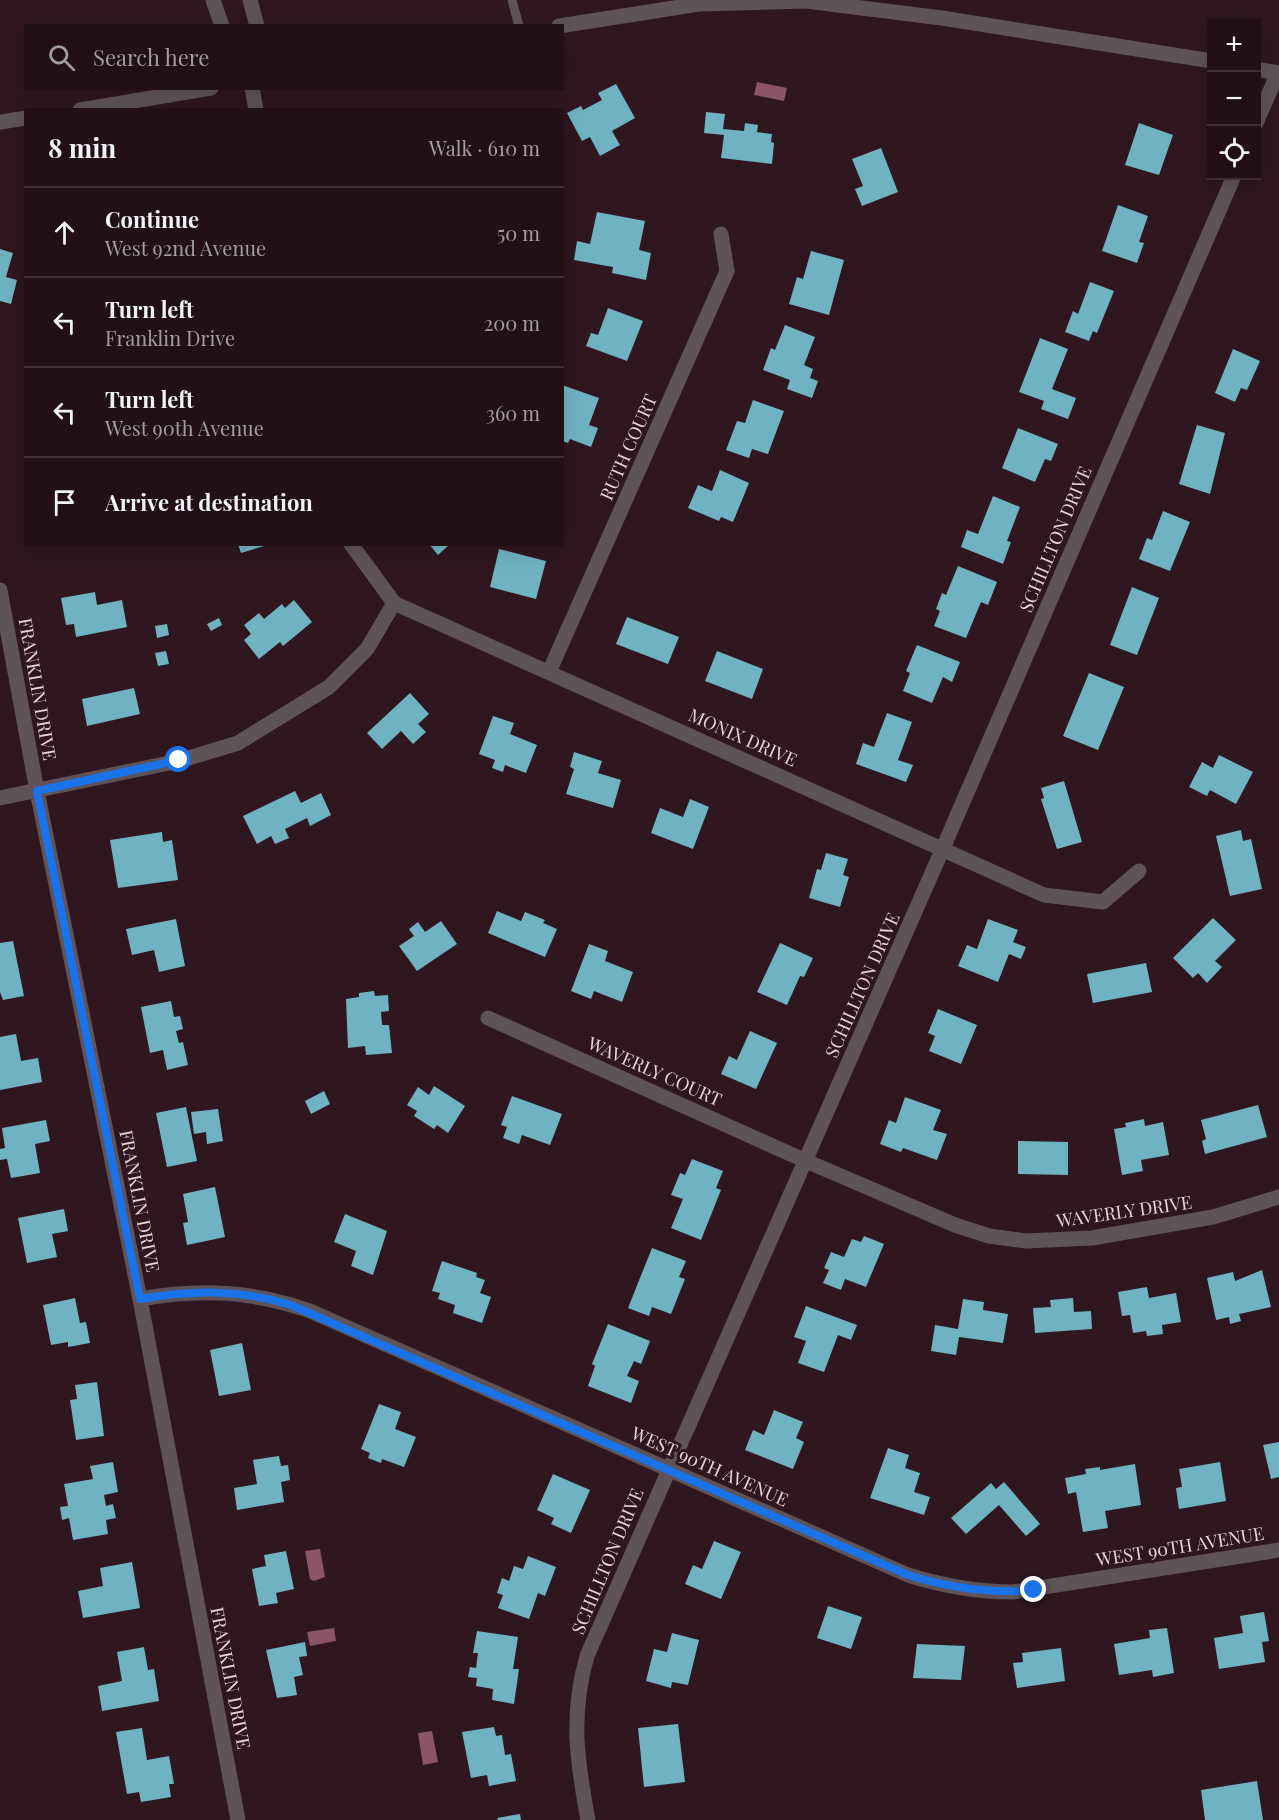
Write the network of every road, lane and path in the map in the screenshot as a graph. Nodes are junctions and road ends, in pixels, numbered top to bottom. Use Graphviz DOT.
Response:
graph roads {
  1 [pos="213,0"];
  2 [pos="250,0"];
  3 [pos="512,0"];
  4 [pos="806,0"];
  5 [pos="221,24"];
  6 [pos="256,24"];
  7 [pos="518,24"];
  8 [pos="564,25"];
  9 [pos="1207,60"];
  10 [pos="1261,70"];
  11 [pos="1279,73"];
  12 [pos="199,90"];
  13 [pos="252,90"];
  14 [pos="92,108"];
  15 [pos="256,108"];
  16 [pos="1261,114"];
  17 [pos="24,118"];
  18 [pos="0,122"];
  19 [pos="1232,180"];
  20 [pos="721,234"];
  21 [pos="352,546"];
  22 [pos="0,590"];
  23 [pos="394,603"];
  24 [pos="549,672"];
  25 [pos="37,791"];
  26 [pos="0,798"];
  27 [pos="943,848"];
  28 [pos="1139,871"];
  29 [pos="488,1018"];
  30 [pos="806,1161"];
  31 [pos="1279,1197"];
  32 [pos="140,1299"];
  33 [pos="668,1468"];
  34 [pos="1279,1550"];
  35 [pos="238,1820"];
  36 [pos="588,1820"];
  1 -- 5 [label="street"];
  2 -- 6 [label="street"];
  3 -- 7 [label="lane"];
  4 -- 8 [label="street"];
  4 -- 9 [label="street"];
  10 -- 11 [label="street"];
  11 -- 16 [label="street"];
  12 -- 14 [label="street"];
  13 -- 15 [label="street"];
  17 -- 18 [label="street"];
  19 -- 27 [label="street, SCHILLTON DRIVE"];
  20 -- 24 [label="street, RUTH COURT"];
  21 -- 23 [label="street, MONIX DRIVE"];
  22 -- 25 [label="street, FRANKLIN DRIVE"];
  23 -- 24 [label="street, MONIX DRIVE"];
  23 -- 25 [label="street"];
  24 -- 27 [label="street, MONIX DRIVE"];
  25 -- 26 [label="street"];
  25 -- 32 [label="street, FRANKLIN DRIVE"];
  27 -- 28 [label="street, MONIX DRIVE"];
  27 -- 30 [label="street, SCHILLTON DRIVE"];
  29 -- 30 [label="street, WAVERLY COURT"];
  30 -- 31 [label="street, WAVERLY DRIVE"];
  30 -- 33 [label="street, SCHILLTON DRIVE"];
  32 -- 33 [label="street, WEST 90TH AVENUE"];
  32 -- 35 [label="street, FRANKLIN DRIVE"];
  33 -- 34 [label="street, WEST 90TH AVENUE"];
  33 -- 36 [label="street, SCHILLTON DRIVE"];
}
